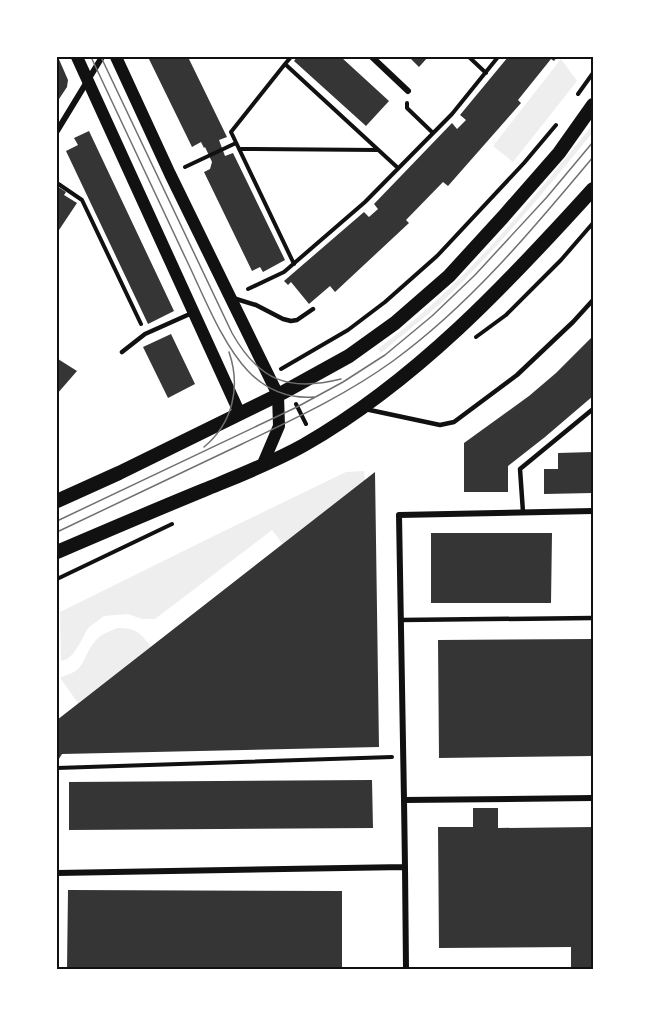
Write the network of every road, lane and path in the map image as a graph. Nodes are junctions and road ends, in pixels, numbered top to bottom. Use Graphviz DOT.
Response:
graph roads {
  1 [pos="77,57"];
  2 [pos="102,57"];
  3 [pos="116,57"];
  4 [pos="291,57"];
  5 [pos="372,57"];
  6 [pos="469,57"];
  7 [pos="498,57"];
  8 [pos="285,64"];
  9 [pos="486,73"];
  10 [pos="593,73"];
  11 [pos="88,81"];
  12 [pos="408,91"];
  13 [pos="574,100"];
  14 [pos="593,105"];
  15 [pos="562,118"];
  16 [pos="57,130"];
  17 [pos="433,133"];
  18 [pos="236,143"];
  19 [pos="238,149"];
  20 [pos="379,150"];
  21 [pos="398,168"];
  22 [pos="170,174"];
  23 [pos="57,183"];
  24 [pos="593,189"];
  25 [pos="294,264"];
  26 [pos="230,298"];
  27 [pos="593,300"];
  28 [pos="313,309"];
  29 [pos="194,312"];
  30 [pos="146,334"];
  31 [pos="122,352"];
  32 [pos="294,362"];
  33 [pos="269,377"];
  34 [pos="293,387"];
  35 [pos="278,395"];
  36 [pos="362,409"];
  37 [pos="593,409"];
  38 [pos="240,414"];
  39 [pos="334,428"];
  40 [pos="262,466"];
  41 [pos="57,501"];
  42 [pos="593,511"];
  43 [pos="523,512"];
  44 [pos="57,552"];
  45 [pos="98,558"];
  46 [pos="57,579"];
  47 [pos="593,618"];
  48 [pos="401,620"];
  49 [pos="404,757"];
  50 [pos="57,768"];
  51 [pos="593,798"];
  52 [pos="404,800"];
  53 [pos="405,867"];
  54 [pos="57,873"];
  55 [pos="406,969"];
  1 -- 11 [label="main road"];
  2 -- 11 [label="street"];
  3 -- 22 [label="main road"];
  4 -- 8 [label="path"];
  5 -- 12 [label="street"];
  6 -- 9 [label="path"];
  7 -- 9 [label="path"];
  8 -- 18 [label="path"];
  8 -- 20 [label="path"];
  9 -- 17 [label="path"];
  10 -- 13 [label="path"];
  11 -- 16 [label="street"];
  11 -- 29 [label="main road"];
  12 -- 17 [label="path"];
  14 -- 34 [label="main road"];
  15 -- 32 [label="path"];
  17 -- 21 [label="path"];
  18 -- 19 [label="path"];
  18 -- 22 [label="path"];
  19 -- 20 [label="path"];
  19 -- 25 [label="path"];
  20 -- 21 [label="path"];
  21 -- 25 [label="path"];
  22 -- 26 [label="main road"];
  23 -- 30 [label="path"];
  24 -- 36 [label="main road"];
  25 -- 26 [label="path"];
  26 -- 28 [label="lane"];
  26 -- 33 [label="main road"];
  27 -- 36 [label="lane"];
  29 -- 30 [label="lane"];
  29 -- 38 [label="main road"];
  30 -- 31 [label="lane"];
  32 -- 33 [label="path"];
  32 -- 34 [label="path"];
  33 -- 35 [label="main road"];
  34 -- 35 [label="main road"];
  34 -- 39 [label="path"];
  35 -- 38 [label="main road"];
  35 -- 40 [label="main road"];
  36 -- 39 [label="main road"];
  37 -- 43 [label="lane"];
  38 -- 41 [label="main road"];
  39 -- 40 [label="main road"];
  40 -- 44 [label="main road"];
  42 -- 43 [label="street"];
  43 -- 48 [label="street"];
  45 -- 46 [label="path"];
  47 -- 48 [label="lane"];
  48 -- 49 [label="street"];
  49 -- 50 [label="path"];
  49 -- 52 [label="street"];
  51 -- 52 [label="street"];
  52 -- 53 [label="street"];
  53 -- 54 [label="street"];
  53 -- 55 [label="street"];
}
